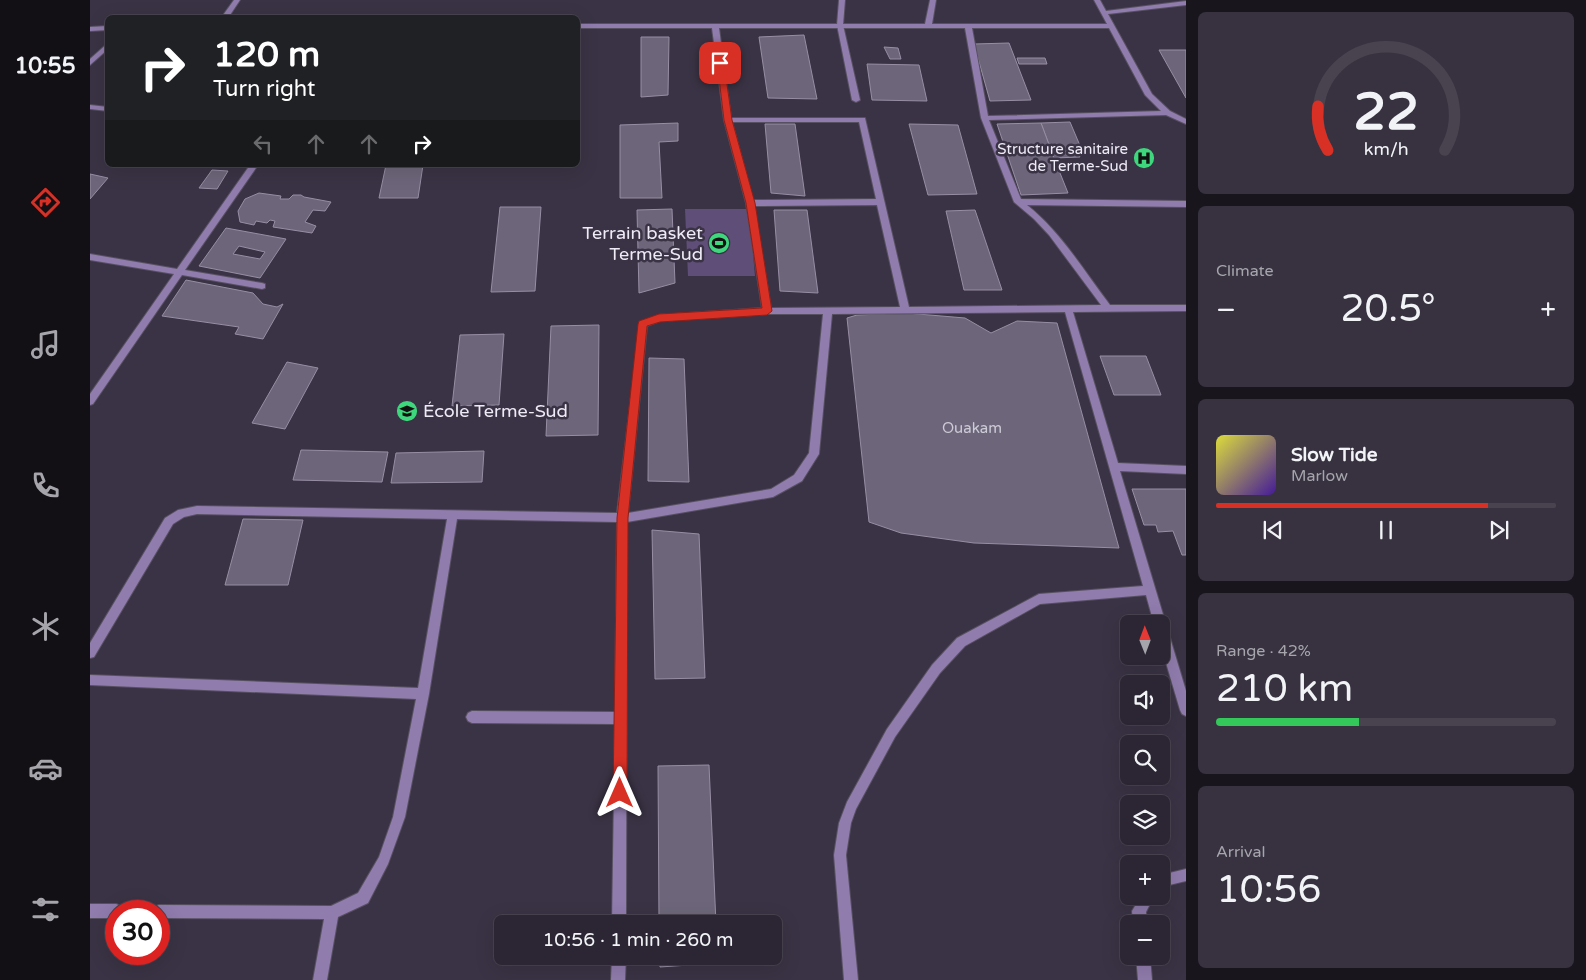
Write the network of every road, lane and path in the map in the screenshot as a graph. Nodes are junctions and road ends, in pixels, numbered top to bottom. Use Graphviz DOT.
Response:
graph roads {
  1 [pos="237,0"];
  2 [pos="842,0"];
  3 [pos="933,0"];
  4 [pos="1097,0"];
  5 [pos="1186,3"];
  6 [pos="1104,13"];
  7 [pos="226,15"];
  8 [pos="715,25"];
  9 [pos="840,25"];
  10 [pos="580,26"];
  11 [pos="928,26"];
  12 [pos="968,26"];
  13 [pos="1110,26"];
  14 [pos="105,28"];
  15 [pos="90,29"];
  16 [pos="105,48"];
  17 [pos="90,63"];
  18 [pos="856,100"];
  19 [pos="90,107"];
  20 [pos="105,109"];
  21 [pos="1167,113"];
  22 [pos="985,118"];
  23 [pos="728,120"];
  24 [pos="1186,122"];
  25 [pos="253,167"];
  26 [pos="880,202"];
  27 [pos="1018,202"];
  28 [pos="750,203"];
  29 [pos="1186,204"];
  30 [pos="90,257"];
  31 [pos="180,272"];
  32 [pos="262,286"];
  33 [pos="1108,308"];
  34 [pos="1186,308"];
  35 [pos="1068,309"];
  36 [pos="905,310"];
  37 [pos="767,311"];
  38 [pos="828,311"];
  39 [pos="90,401"];
  40 [pos="1114,467"];
  41 [pos="1186,470"];
  42 [pos="453,515"];
  43 [pos="622,518"];
  44 [pos="1150,590"];
  45 [pos="1158,615"];
  46 [pos="1170,651"];
  47 [pos="90,653"];
  48 [pos="90,680"];
  49 [pos="1182,685"];
  50 [pos="423,694"];
  51 [pos="1186,710"];
  52 [pos="472,717"];
  53 [pos="621,718"];
  54 [pos="1186,875"];
  55 [pos="1170,879"];
  56 [pos="90,911"];
  57 [pos="105,911"];
  58 [pos="170,912"];
  59 [pos="332,913"];
  60 [pos="619,915"];
  61 [pos="619,965"];
  62 [pos="1144,965"];
  63 [pos="320,980"];
  64 [pos="618,980"];
  65 [pos="851,980"];
  66 [pos="1146,980"];
  1 -- 7 [label="street"];
  2 -- 9 [label="street"];
  3 -- 11 [label="street"];
  4 -- 6 [label="street"];
  5 -- 6 [label="street"];
  6 -- 13 [label="street"];
  8 -- 9 [label="street"];
  8 -- 10 [label="street"];
  8 -- 23 [label="street"];
  9 -- 11 [label="street"];
  9 -- 18 [label="street"];
  11 -- 12 [label="street"];
  12 -- 13 [label="street"];
  12 -- 22 [label="street"];
  13 -- 21 [label="street"];
  14 -- 15 [label="street"];
  16 -- 17 [label="street"];
  19 -- 20 [label="street"];
  21 -- 22 [label="street"];
  21 -- 24 [label="street"];
  22 -- 27 [label="street"];
  23 -- 26 [label="street"];
  23 -- 28 [label="street"];
  25 -- 31 [label="street"];
  26 -- 28 [label="street"];
  26 -- 36 [label="street"];
  27 -- 29 [label="street"];
  27 -- 33 [label="street"];
  28 -- 37 [label="street"];
  30 -- 31 [label="street"];
  31 -- 32 [label="street"];
  31 -- 39 [label="street"];
  33 -- 34 [label="street"];
  33 -- 35 [label="street"];
  35 -- 36 [label="street"];
  35 -- 40 [label="street"];
  36 -- 38 [label="street"];
  37 -- 38 [label="street"];
  37 -- 43 [label="street"];
  38 -- 43 [label="street"];
  40 -- 41 [label="street"];
  40 -- 44 [label="street"];
  42 -- 43 [label="street"];
  42 -- 47 [label="street"];
  42 -- 50 [label="street"];
  43 -- 53 [label="street"];
  44 -- 45 [label="street"];
  44 -- 65 [label="street"];
  46 -- 49 [label="street"];
  48 -- 50 [label="street"];
  49 -- 51 [label="street"];
  50 -- 59 [label="street"];
  52 -- 53 [label="street"];
  53 -- 60 [label="street"];
  54 -- 55 [label="street"];
  56 -- 57 [label="street"];
  58 -- 59 [label="street"];
  59 -- 63 [label="street"];
  61 -- 64 [label="street"];
  62 -- 66 [label="street"];
}
